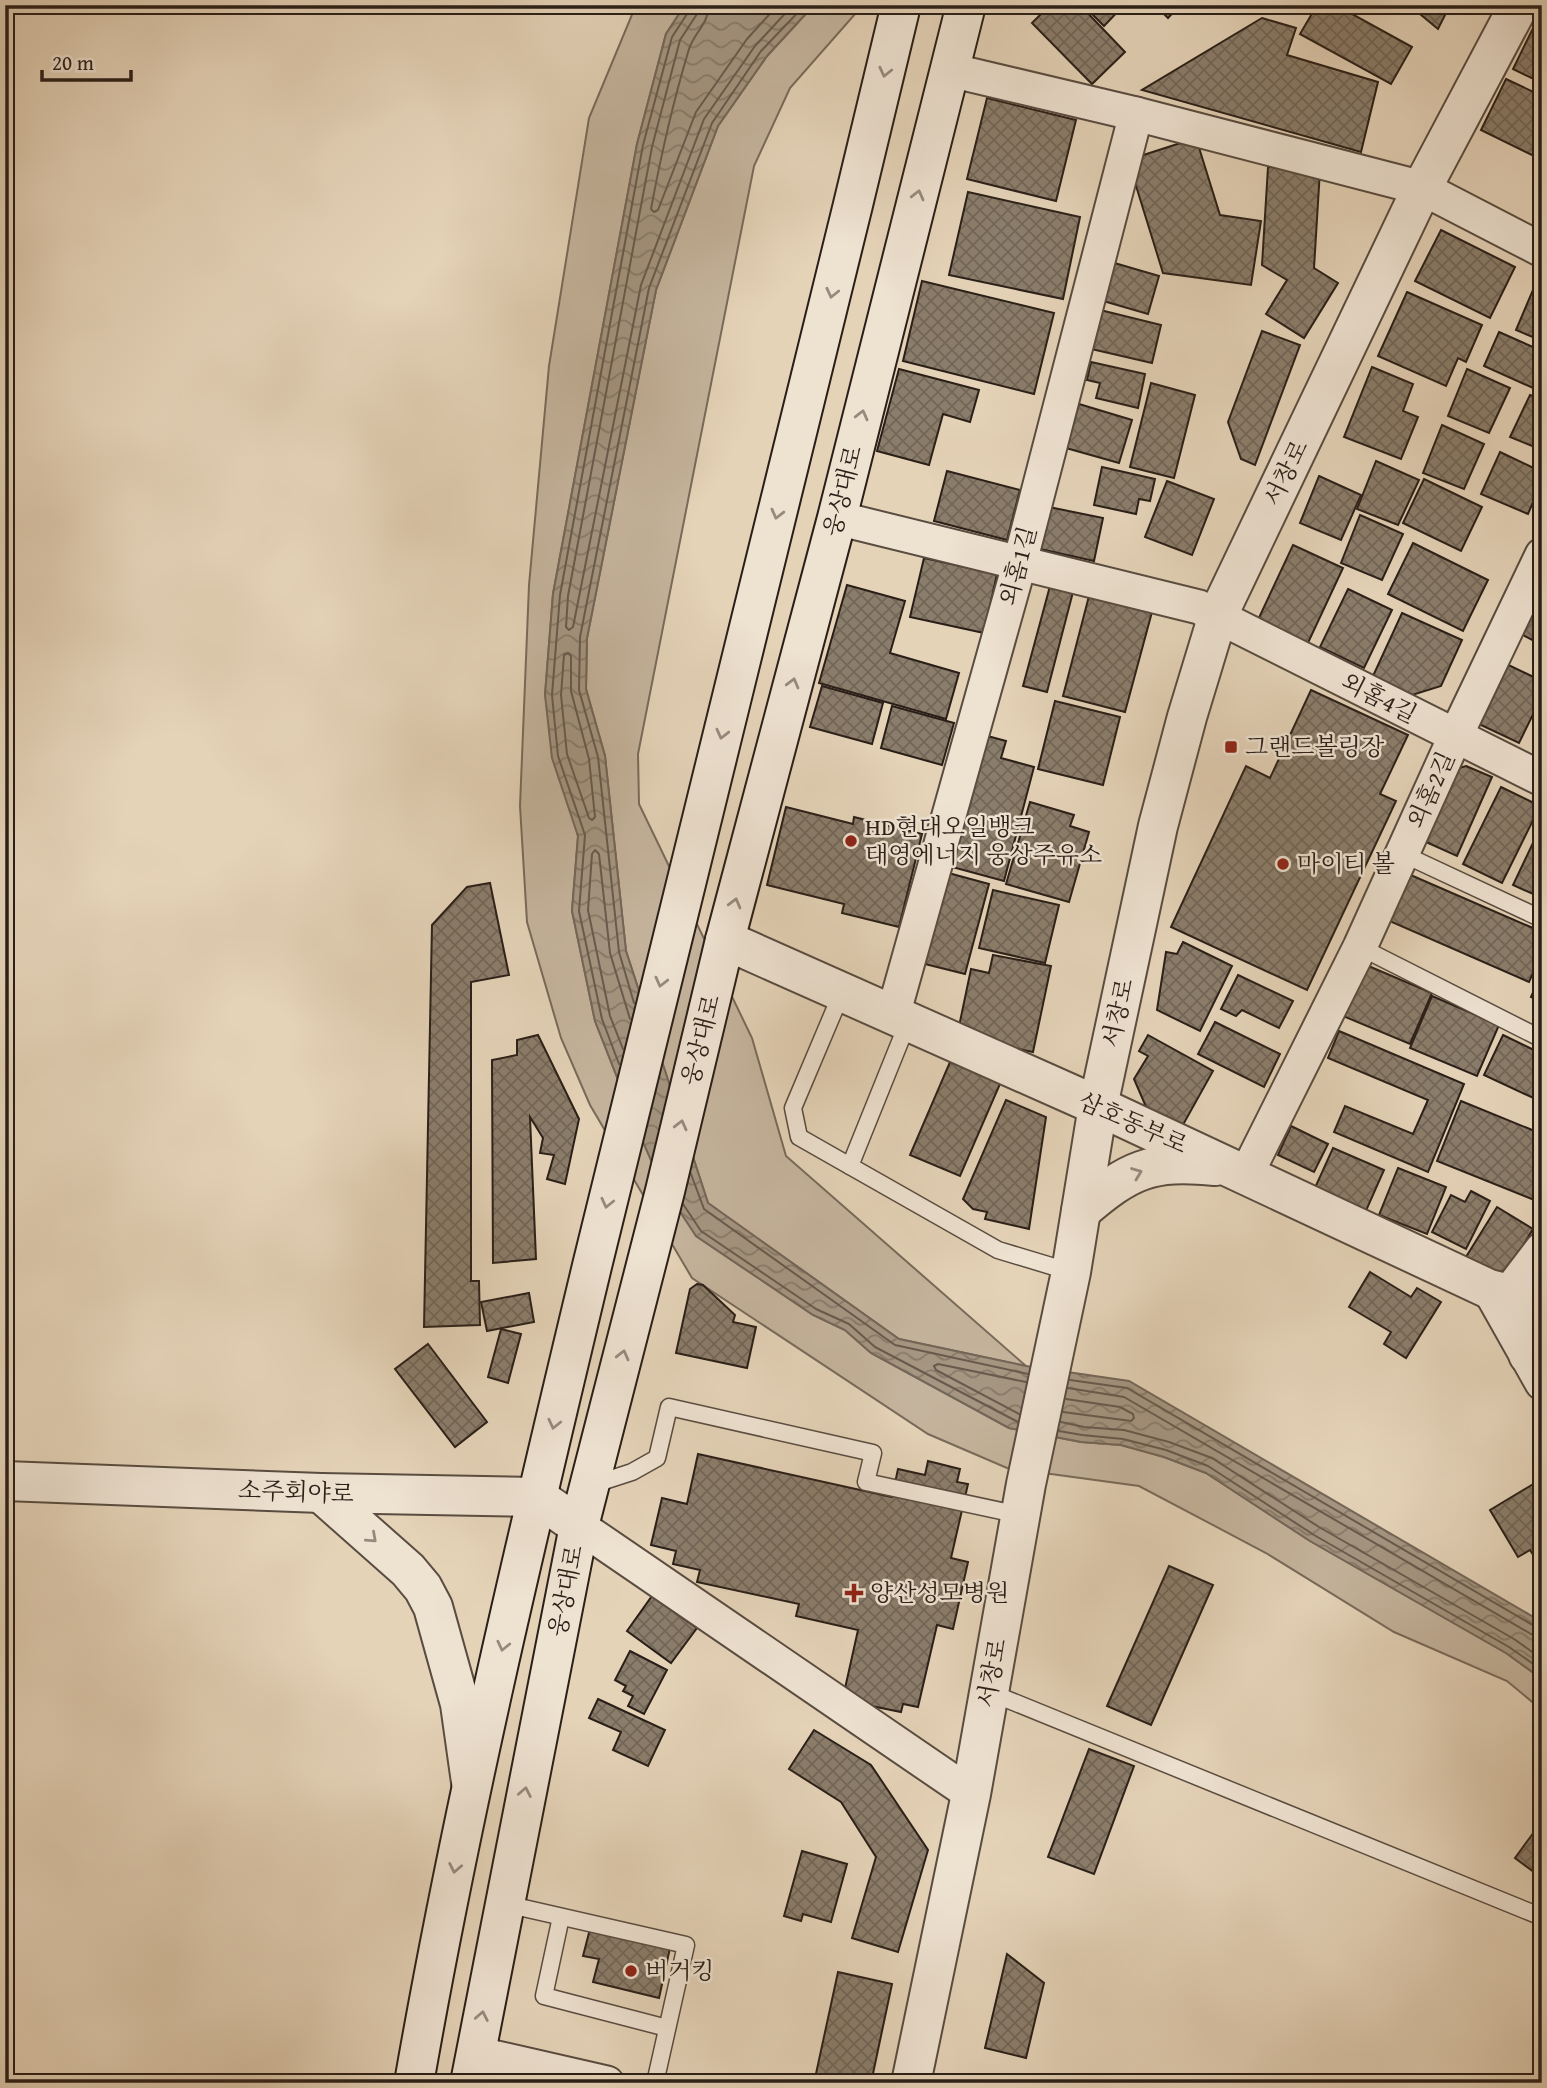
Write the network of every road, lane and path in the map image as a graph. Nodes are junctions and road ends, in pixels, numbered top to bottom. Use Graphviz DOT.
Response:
graph roads {
  1 [pos="901,5"];
  2 [pos="966,5"];
  3 [pos="1519,5"];
  4 [pos="950,70"];
  5 [pos="1136,114"];
  6 [pos="1422,188"];
  7 [pos="1542,250"];
  8 [pos="837,518"];
  9 [pos="1542,555"];
  10 [pos="1020,562"];
  11 [pos="1218,615"];
  12 [pos="1455,737"];
  13 [pos="1542,779"];
  14 [pos="1403,854"];
  15 [pos="1542,919"];
  16 [pos="1360,947"];
  17 [pos="722,955"];
  18 [pos="842,992"];
  19 [pos="900,1019"];
  20 [pos="1542,1039"];
  21 [pos="1098,1106"];
  22 [pos="850,1166"];
  23 [pos="1239,1171"];
  24 [pos="1081,1211"];
  25 [pos="1542,1249"];
  26 [pos="1070,1280"];
  27 [pos="1513,1295"];
  28 [pos="1542,1320"];
  29 [pos="1534,1370"];
  30 [pos="5,1481"];
  31 [pos="590,1486"];
  32 [pos="321,1493"];
  33 [pos="537,1497"];
  34 [pos="1023,1500"];
  35 [pos="579,1526"];
  36 [pos="989,1692"];
  37 [pos="471,1785"];
  38 [pos="971,1794"];
  39 [pos="503,1903"];
  40 [pos="561,1917"];
  41 [pos="1542,1917"];
  42 [pos="667,2028"];
  43 [pos="472,2068"];
  44 [pos="414,2083"];
  45 [pos="607,2083"];
  46 [pos="655,2083"];
  47 [pos="911,2083"];
  1 -- 33 [label="main road, 웅상대로, one-way"];
  2 -- 4 [label="main road, 웅상대로"];
  3 -- 6 [label="main road, 서창로"];
  4 -- 5 [label="street"];
  8 -- 4 [label="main road, 웅상대로, one-way"];
  5 -- 6 [label="street"];
  5 -- 10 [label="street, 외홈1길"];
  6 -- 7 [label="street"];
  6 -- 11 [label="main road, 서창로"];
  8 -- 10 [label="street, 외홈4길"];
  17 -- 8 [label="main road, 웅상대로, one-way"];
  9 -- 12 [label="street, 외홈2길"];
  10 -- 11 [label="street, 외홈4길"];
  10 -- 19 [label="street, 외홈1길"];
  11 -- 12 [label="street, 외홈4길"];
  11 -- 21 [label="main road, 서창로"];
  12 -- 13 [label="street, 외홈4길"];
  12 -- 14 [label="street, 외홈2길"];
  14 -- 15 [label="lane"];
  14 -- 16 [label="street, 외홈2길"];
  16 -- 20 [label="lane"];
  16 -- 23 [label="street, 외홈2길"];
  17 -- 18 [label="main road, 삼호동부로"];
  31 -- 17 [label="main road, 웅상대로, one-way"];
  18 -- 19 [label="main road, 삼호동부로"];
  18 -- 22 [label="lane"];
  19 -- 21 [label="main road, 삼호동부로"];
  19 -- 22 [label="lane"];
  21 -- 23 [label="main road, 삼호동부로"];
  21 -- 24 [label="main road, 서창로"];
  22 -- 26 [label="lane"];
  24 -- 23 [label="main road, one-way"];
  23 -- 27 [label="main road, 삼호동부로"];
  24 -- 26 [label="main road, 서창로"];
  25 -- 27 [label="street"];
  26 -- 34 [label="main road, 서창로"];
  27 -- 29 [label="street"];
  28 -- 29 [label="street"];
  30 -- 32 [label="main road, 소주회야로"];
  31 -- 34 [label="lane"];
  31 -- 35 [label="main road, 웅상대로"];
  32 -- 33 [label="main road, 소주회야로"];
  32 -- 37 [label="main road, one-way"];
  33 -- 35 [label="main road"];
  33 -- 37 [label="main road, 웅상대로, one-way"];
  34 -- 36 [label="main road, 서창로"];
  35 -- 38 [label="street"];
  39 -- 35 [label="main road, 웅상대로, one-way"];
  36 -- 38 [label="main road, 서창로"];
  36 -- 41 [label="lane"];
  37 -- 44 [label="main road, 웅상대로, one-way"];
  38 -- 47 [label="main road, 서창로"];
  39 -- 40 [label="lane"];
  43 -- 39 [label="main road, 웅상대로, one-way"];
  40 -- 42 [label="lane"];
  40 -- 42 [label="lane"];
  42 -- 46 [label="lane"];
  43 -- 45 [label="street"];
}
